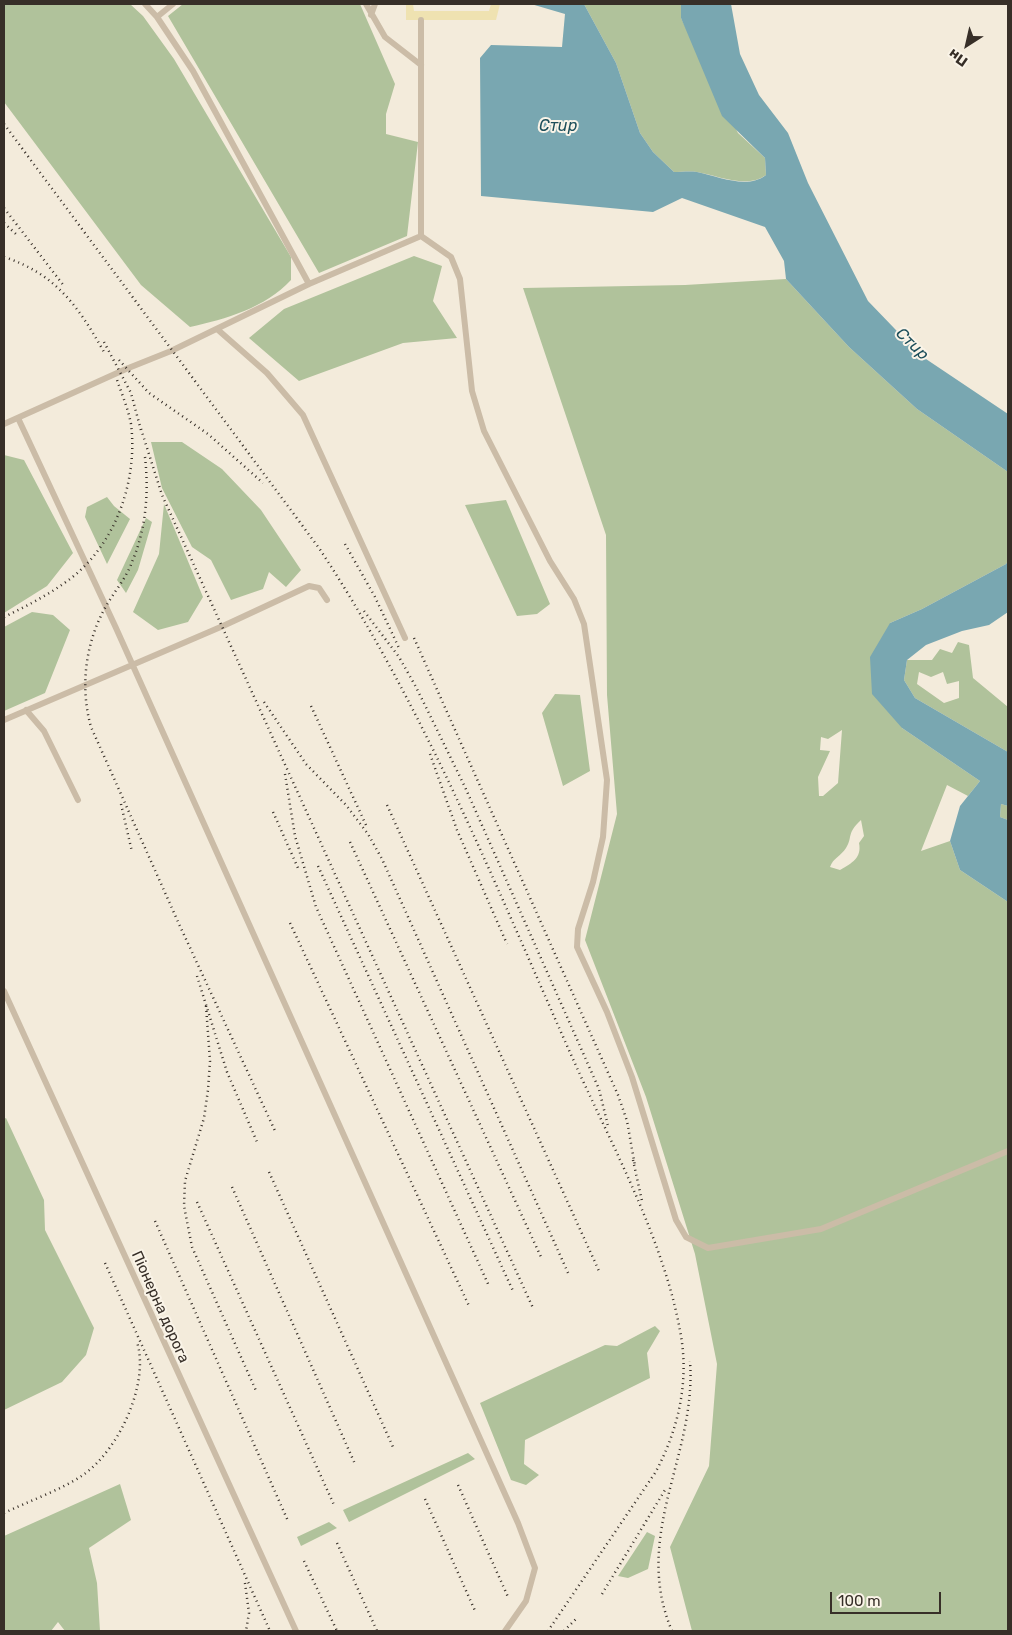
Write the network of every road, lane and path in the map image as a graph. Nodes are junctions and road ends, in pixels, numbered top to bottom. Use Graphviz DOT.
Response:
graph roads {
  1 [pos="145,4"];
  2 [pos="173,4"];
  3 [pos="366,4"];
  4 [pos="375,4"];
  5 [pos="371,15"];
  6 [pos="157,17"];
  7 [pos="421,20"];
  8 [pos="421,65"];
  9 [pos="420,236"];
  10 [pos="309,284"];
  11 [pos="217,329"];
  12 [pos="18,418"];
  13 [pos="4,424"];
  14 [pos="328,600"];
  15 [pos="405,638"];
  16 [pos="132,664"];
  17 [pos="26,710"];
  18 [pos="4,720"];
  19 [pos="78,800"];
  20 [pos="4,991"];
  21 [pos="1008,1151"];
  22 [pos="296,1631"];
  23 [pos="505,1631"];
  1 -- 6 [label="street"];
  2 -- 6 [label="street"];
  3 -- 5 [label="street"];
  4 -- 5 [label="street"];
  5 -- 8 [label="street"];
  6 -- 10 [label="street"];
  7 -- 8 [label="street"];
  8 -- 9 [label="street"];
  9 -- 10 [label="street"];
  9 -- 21 [label="street"];
  10 -- 11 [label="street"];
  11 -- 12 [label="street"];
  11 -- 15 [label="street"];
  12 -- 13 [label="street"];
  12 -- 16 [label="street"];
  14 -- 16 [label="street"];
  16 -- 17 [label="street"];
  16 -- 23 [label="street"];
  17 -- 18 [label="street"];
  17 -- 19 [label="street"];
  20 -- 22 [label="street, Піонерна дорога"];
}
